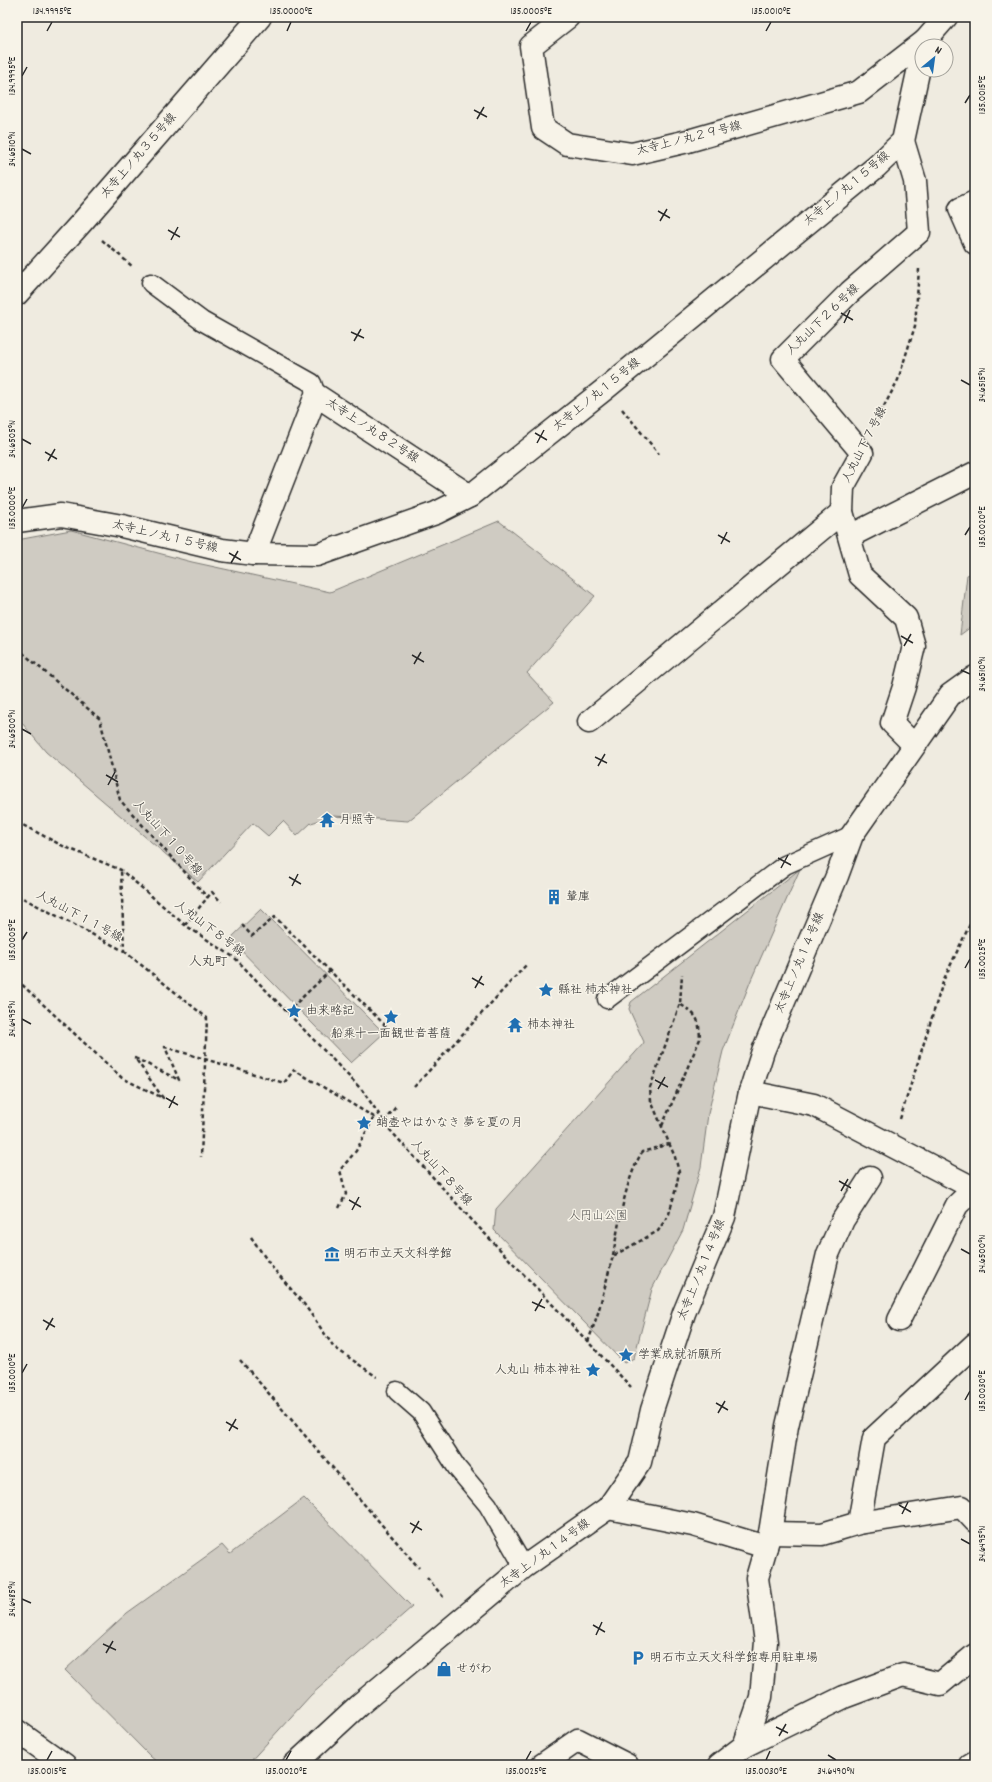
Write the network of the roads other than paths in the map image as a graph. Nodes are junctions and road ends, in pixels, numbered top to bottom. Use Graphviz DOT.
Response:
graph roads {
  1 [pos="260,17"];
  2 [pos="568,17"];
  3 [pos="946,17"];
  4 [pos="931,38"];
  5 [pos="914,54"];
  6 [pos="917,78"];
  7 [pos="903,141"];
  8 [pos="975,202"];
  9 [pos="975,243"];
  10 [pos="151,283"];
  11 [pos="17,294"];
  12 [pos="316,394"];
  13 [pos="862,453"];
  14 [pos="975,473"];
  15 [pos="470,496"];
  16 [pos="842,512"];
  17 [pos="17,521"];
  18 [pos="850,536"];
  19 [pos="254,554"];
  20 [pos="975,677"];
  21 [pos="589,722"];
  22 [pos="914,745"];
  23 [pos="852,835"];
  24 [pos="607,999"];
  25 [pos="750,1092"];
  26 [pos="870,1178"];
  27 [pos="975,1189"];
  28 [pos="900,1320"];
  29 [pos="975,1344"];
  30 [pos="397,1391"];
  31 [pos="608,1508"];
  32 [pos="975,1521"];
  33 [pos="859,1523"];
  34 [pos="768,1540"];
  35 [pos="524,1567"];
  36 [pos="975,1656"];
  37 [pos="17,1731"];
  38 [pos="744,1746"];
  39 [pos="975,1762"];
  40 [pos="65,1765"];
  41 [pos="294,1765"];
  42 [pos="542,1765"];
  43 [pos="627,1765"];
  44 [pos="719,1765"];
  45 [pos="970,1765"];
  1 -- 11 [label="street, 太寺上ノ丸３５号線"];
  2 -- 5 [label="street, 太寺上ノ丸２９号線"];
  3 -- 4 [label="street"];
  6 -- 7 [label="street"];
  7 -- 13 [label="street, 人丸山下２６号線"];
  7 -- 15 [label="street, 太寺上ノ丸１５号線"];
  8 -- 9 [label="street"];
  10 -- 12 [label="lane"];
  12 -- 15 [label="street, 太寺上ノ丸８２号線"];
  12 -- 19 [label="street, 太寺上ノ丸８２号線"];
  13 -- 16 [label="street, 人丸山下７号線"];
  14 -- 18 [label="street"];
  15 -- 19 [label="street, 太寺上ノ丸１５号線"];
  16 -- 18 [label="street, 人丸山下７号線"];
  16 -- 21 [label="street"];
  17 -- 19 [label="street, 太寺上ノ丸１５号線"];
  18 -- 22 [label="street, 人丸山下７号線"];
  20 -- 22 [label="street, 太寺上ノ丸１４号線"];
  22 -- 23 [label="street, 太寺上ノ丸１４号線"];
  23 -- 24 [label="lane"];
  23 -- 25 [label="street, 太寺上ノ丸１４号線"];
  25 -- 27 [label="street"];
  25 -- 31 [label="street, 太寺上ノ丸１４号線"];
  26 -- 34 [label="street"];
  27 -- 28 [label="street"];
  29 -- 33 [label="street"];
  30 -- 35 [label="lane"];
  31 -- 34 [label="street"];
  31 -- 35 [label="street, 太寺上ノ丸１４号線"];
  32 -- 33 [label="street"];
  33 -- 34 [label="street"];
  34 -- 38 [label="street"];
  35 -- 41 [label="street, 太寺上ノ丸１４号線"];
  36 -- 38 [label="street"];
  37 -- 40 [label="street"];
  38 -- 44 [label="street"];
  39 -- 45 [label="street"];
  42 -- 43 [label="street"];
}
